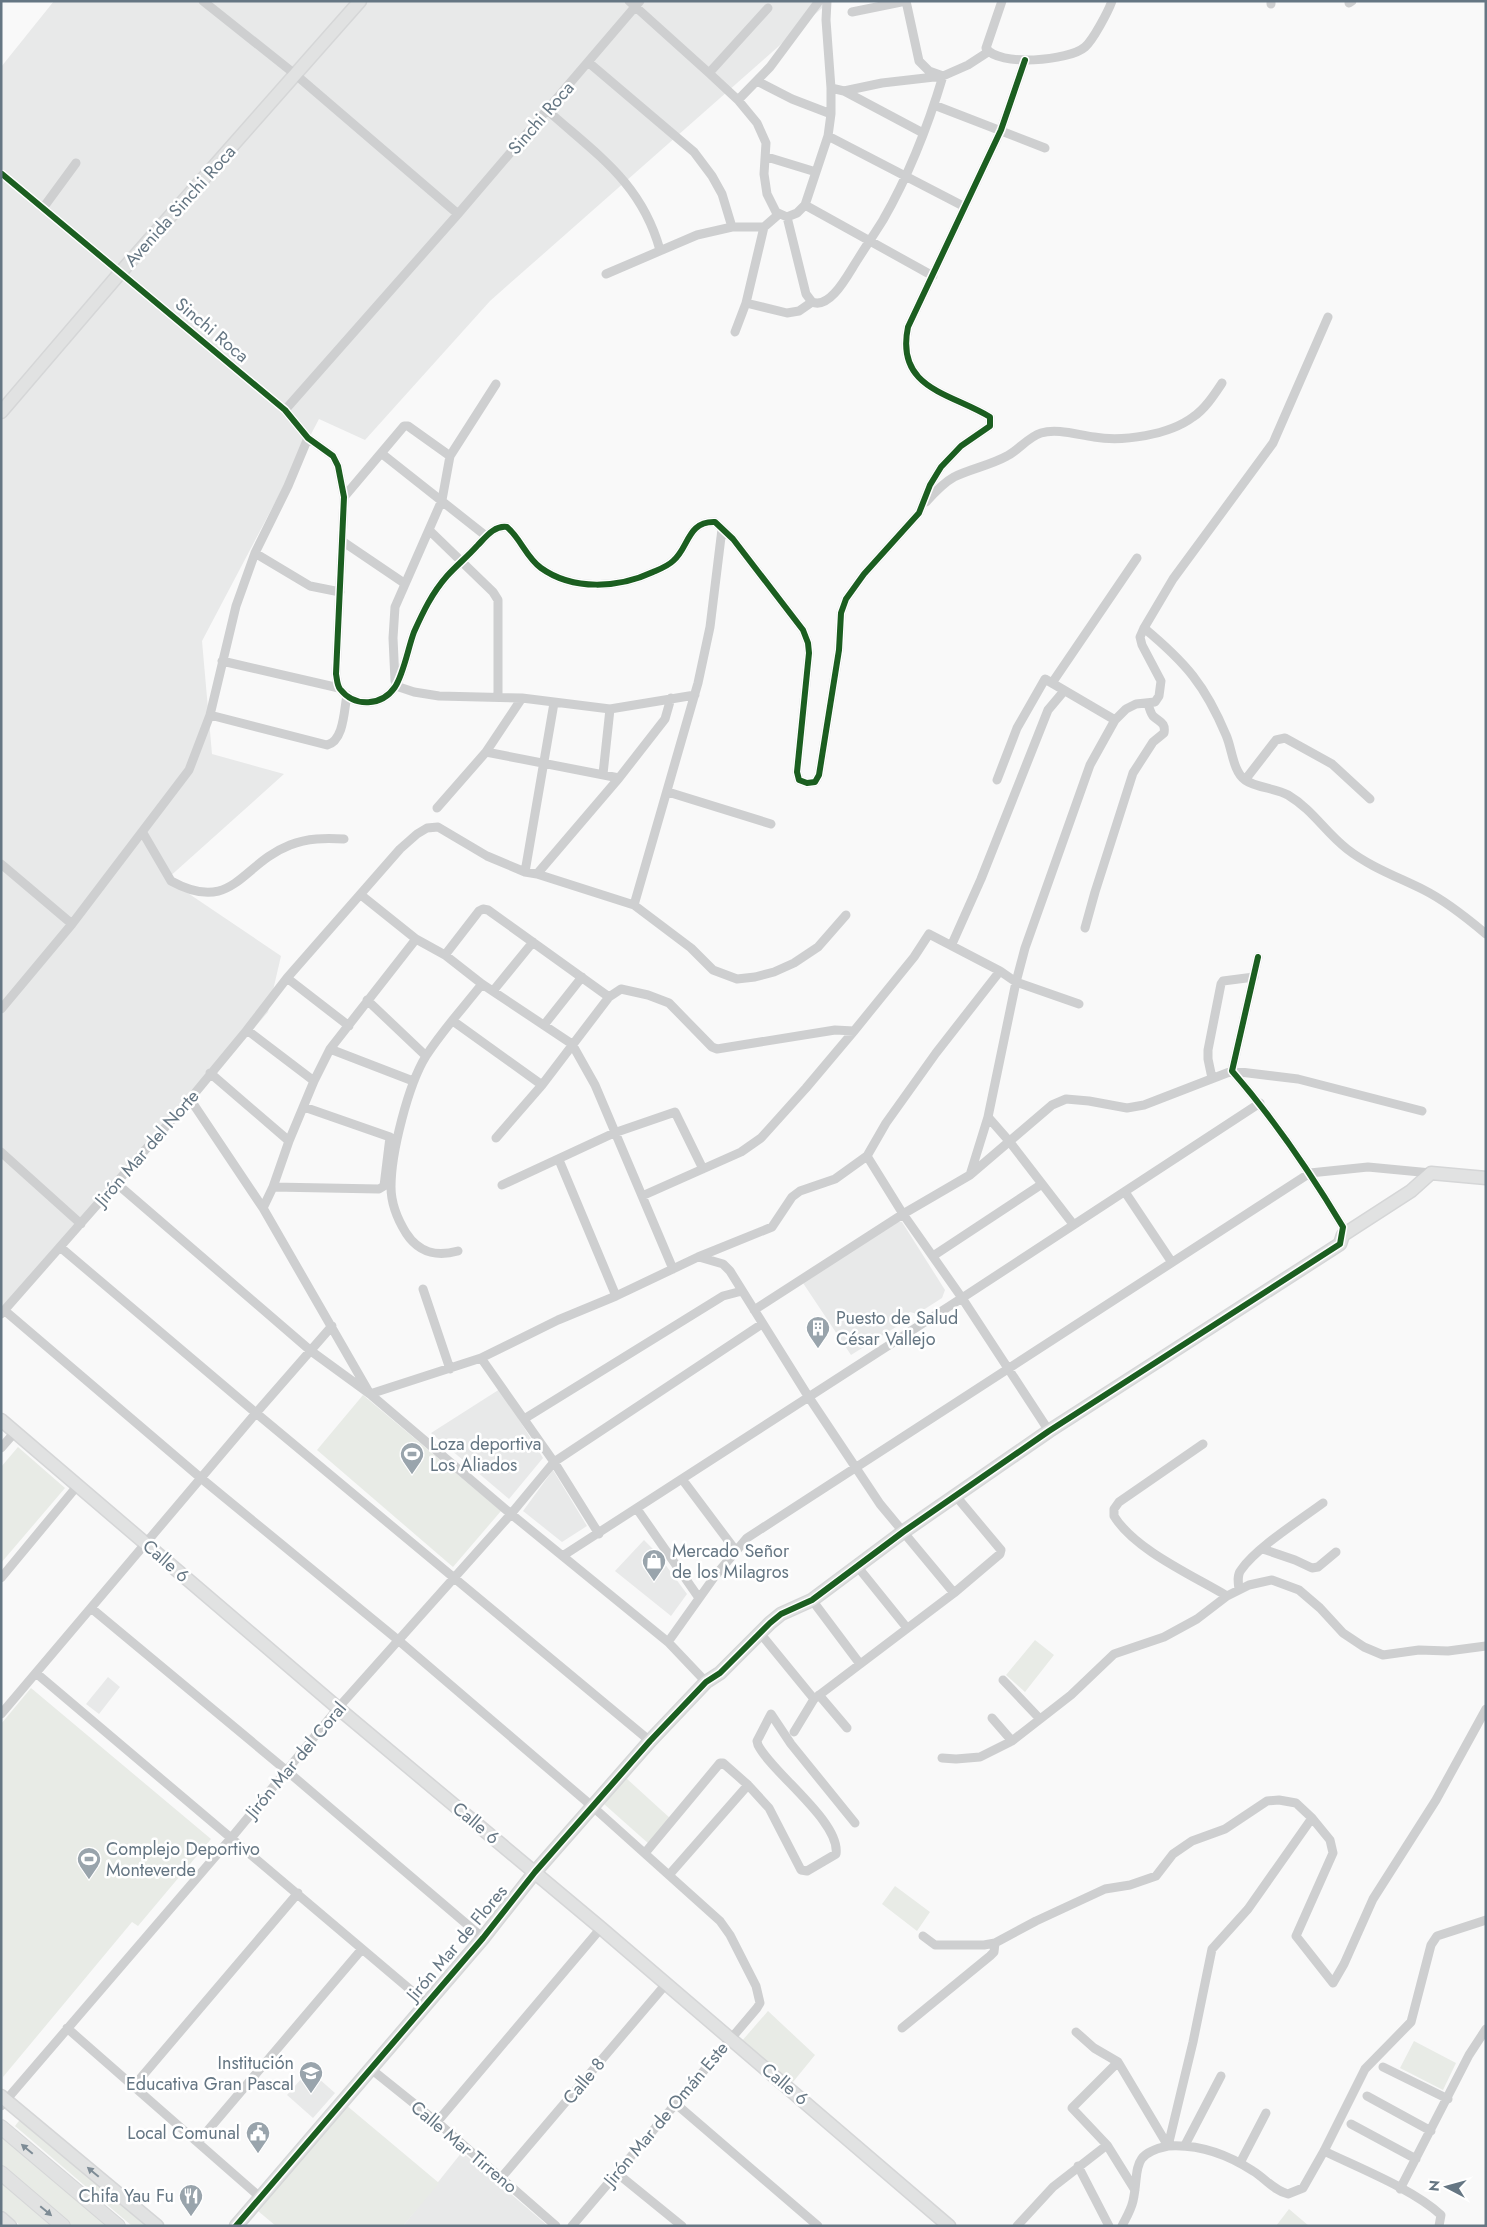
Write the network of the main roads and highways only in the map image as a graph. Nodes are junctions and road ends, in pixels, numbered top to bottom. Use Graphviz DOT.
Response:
graph roads {
  1 [pos="1,2127"];
  2 [pos="1,2173"];
  3 [pos="63,2226"];
  4 [pos="118,2226"];
  4 -- 1 [label="main road, one-way"];
  2 -- 3 [label="main road, one-way"];
}
